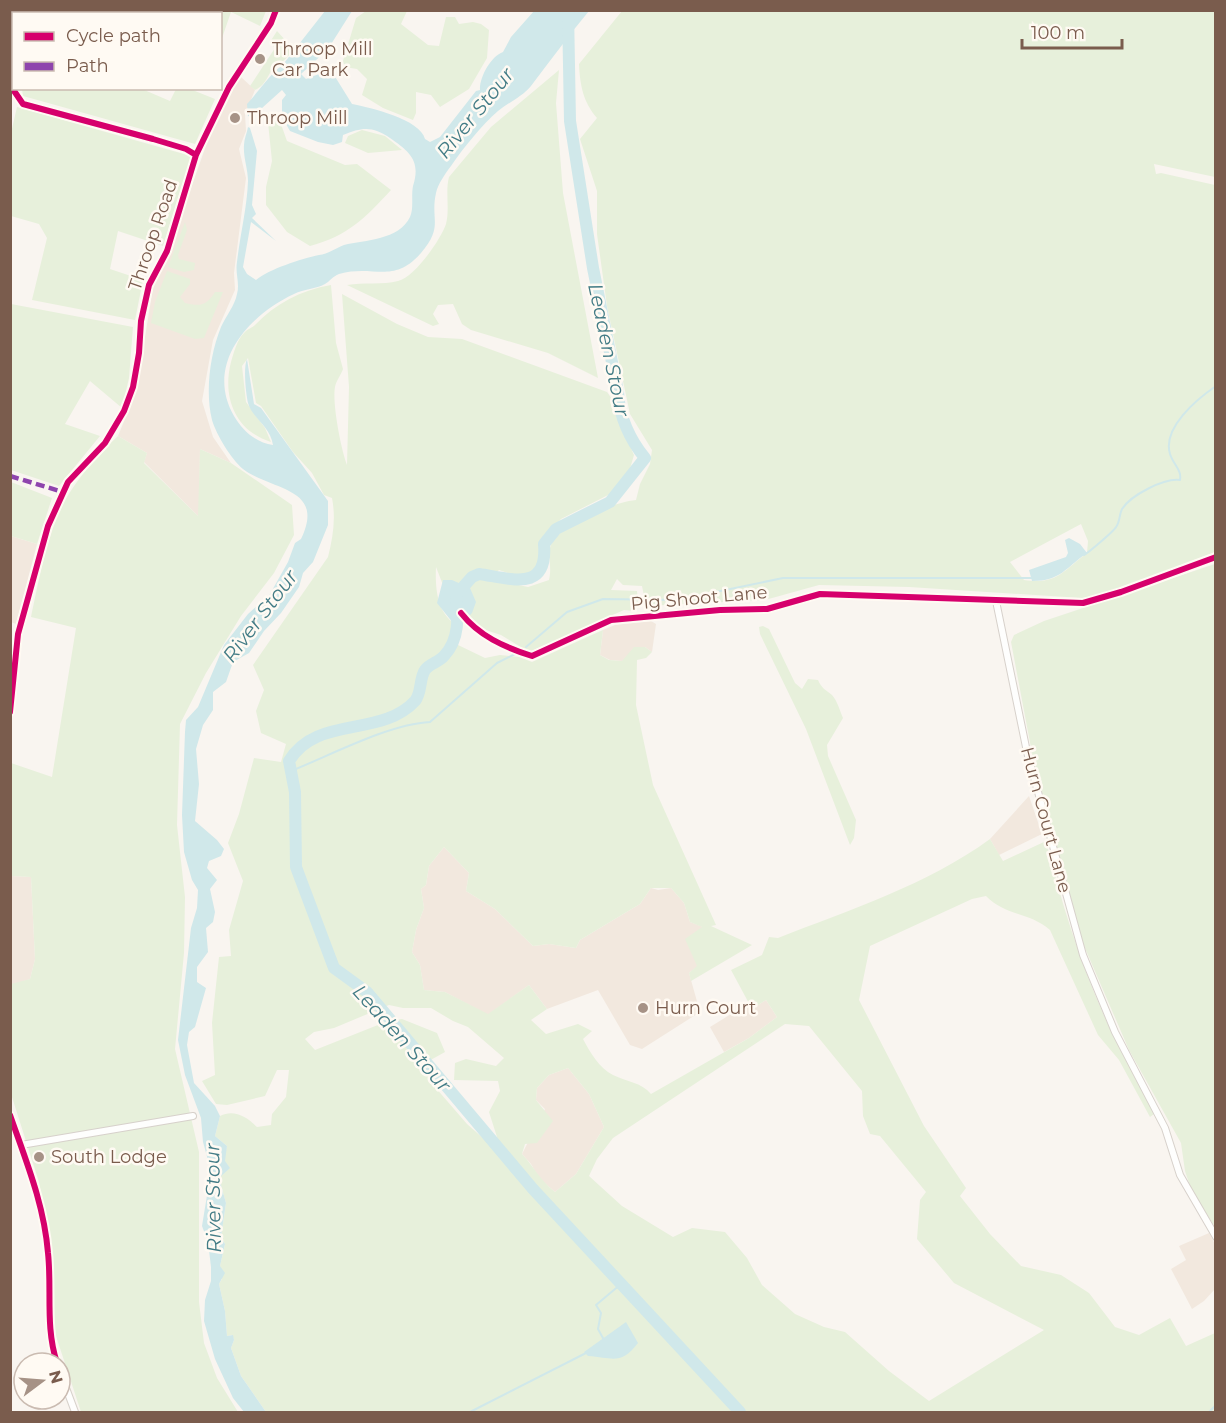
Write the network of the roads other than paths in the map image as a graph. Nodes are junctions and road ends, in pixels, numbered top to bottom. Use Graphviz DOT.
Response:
graph roads {
  1 [pos="276,10"];
  2 [pos="1215,557"];
  3 [pos="996,602"];
  4 [pos="461,613"];
  5 [pos="11,710"];
  6 [pos="10,1115"];
  7 [pos="193,1116"];
  8 [pos="21,1145"];
  9 [pos="1215,1237"];
  10 [pos="53,1351"];
  1 -- 5 [label="street, Throop Road"];
  2 -- 3 [label="street"];
  3 -- 4 [label="street, Pig Shoot Lane"];
  3 -- 9 [label="street, Hurn Court Lane"];
  6 -- 8 [label="street"];
  7 -- 8 [label="street"];
  8 -- 10 [label="street"];
}
